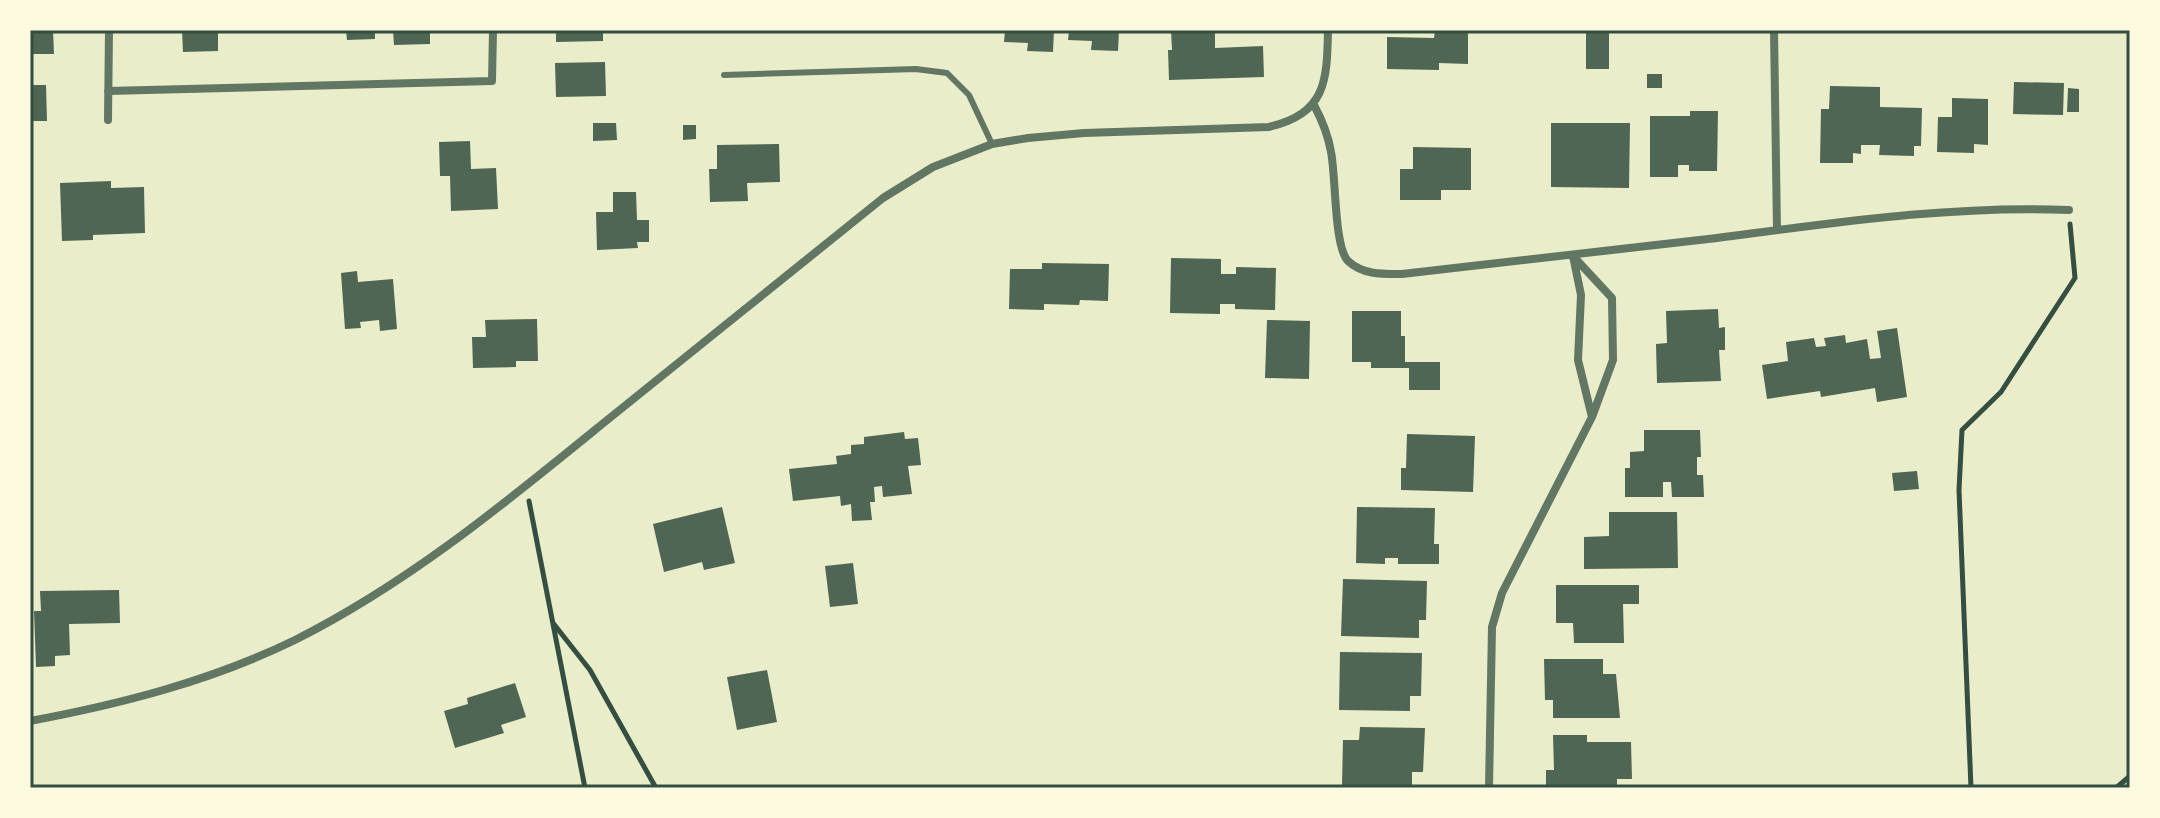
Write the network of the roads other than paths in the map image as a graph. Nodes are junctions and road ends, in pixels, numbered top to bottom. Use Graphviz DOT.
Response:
graph roads {
  1 [pos="109,30"];
  2 [pos="493,30"];
  3 [pos="1328,30"];
  4 [pos="1774,30"];
  5 [pos="724,75"];
  6 [pos="108,91"];
  7 [pos="1314,105"];
  8 [pos="108,120"];
  9 [pos="992,144"];
  10 [pos="2069,210"];
  11 [pos="1777,230"];
  12 [pos="1573,256"];
  13 [pos="1592,417"];
  14 [pos="30,721"];
  15 [pos="1489,788"];
  1 -- 6 [label="street"];
  2 -- 6 [label="street"];
  3 -- 7 [label="street"];
  4 -- 11 [label="street"];
  5 -- 9 [label="lane"];
  6 -- 8 [label="street"];
  7 -- 9 [label="street"];
  7 -- 12 [label="street"];
  9 -- 14 [label="street"];
  10 -- 11 [label="street"];
  11 -- 12 [label="street"];
  12 -- 13 [label="street"];
  12 -- 13 [label="street"];
  13 -- 15 [label="street"];
}
